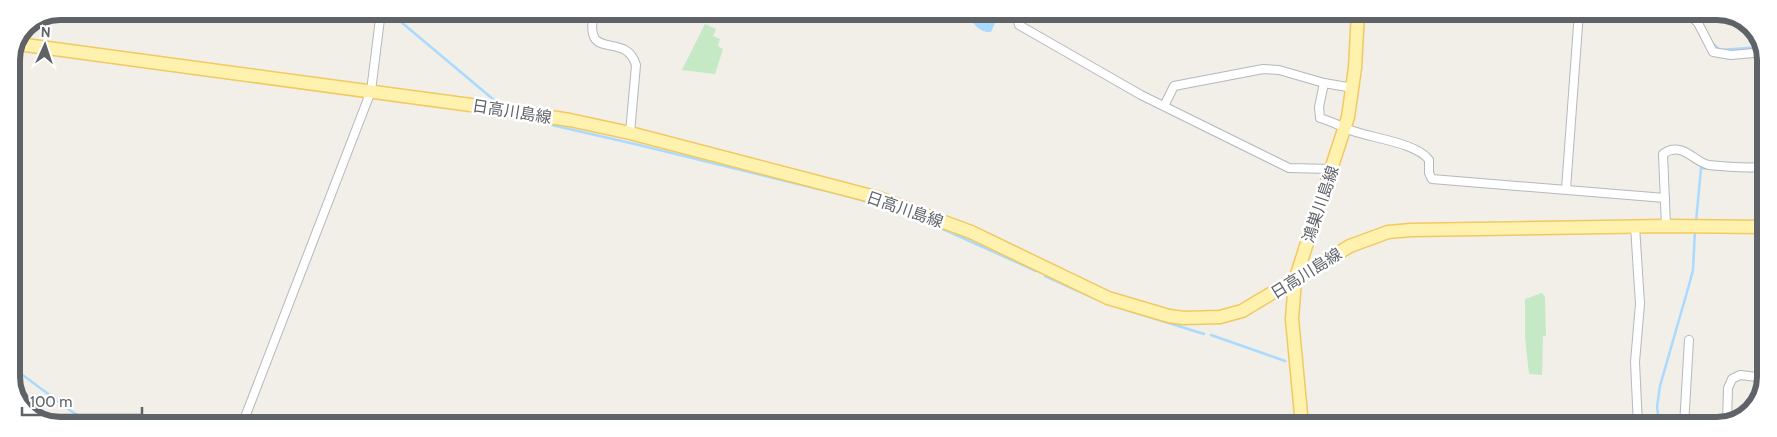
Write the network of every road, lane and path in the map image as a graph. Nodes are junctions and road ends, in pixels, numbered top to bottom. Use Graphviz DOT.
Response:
graph roads {
  1 [pos="380,20"];
  2 [pos="592,20"];
  3 [pos="1018,20"];
  4 [pos="1357,20"];
  5 [pos="1578,20"];
  6 [pos="1695,20"];
  7 [pos="23,45"];
  8 [pos="1756,53"];
  9 [pos="1324,83"];
  10 [pos="1353,88"];
  11 [pos="371,91"];
  12 [pos="1164,106"];
  13 [pos="1346,127"];
  14 [pos="630,133"];
  15 [pos="1757,167"];
  16 [pos="1332,169"];
  17 [pos="1566,189"];
  18 [pos="1665,198"];
  19 [pos="1635,226"];
  20 [pos="1666,226"];
  21 [pos="1757,227"];
  22 [pos="1295,280"];
  23 [pos="1689,340"];
  24 [pos="1757,377"];
  25 [pos="1728,416"];
  26 [pos="245,417"];
  27 [pos="1301,417"];
  28 [pos="1637,417"];
  29 [pos="1685,417"];
  1 -- 11 [label="street"];
  2 -- 14 [label="street"];
  3 -- 12 [label="street"];
  4 -- 10 [label="main road, 鴻巣川島線"];
  5 -- 17 [label="street"];
  6 -- 8 [label="street"];
  7 -- 11 [label="main road, 日高川島線"];
  9 -- 10 [label="street"];
  9 -- 12 [label="street"];
  9 -- 13 [label="street"];
  10 -- 13 [label="main road, 鴻巣川島線"];
  11 -- 14 [label="main road, 日高川島線"];
  11 -- 26 [label="street"];
  12 -- 16 [label="street"];
  13 -- 16 [label="main road, 鴻巣川島線"];
  13 -- 17 [label="street"];
  14 -- 22 [label="main road, 日高川島線"];
  15 -- 18 [label="street"];
  16 -- 22 [label="main road, 鴻巣川島線"];
  17 -- 18 [label="street"];
  18 -- 20 [label="street"];
  19 -- 20 [label="main road, 日高川島線"];
  19 -- 22 [label="main road, 日高川島線"];
  19 -- 28 [label="street"];
  20 -- 21 [label="main road, 日高川島線"];
  22 -- 27 [label="main road, 鴻巣川島線"];
  23 -- 29 [label="street"];
  24 -- 25 [label="street"];
}
